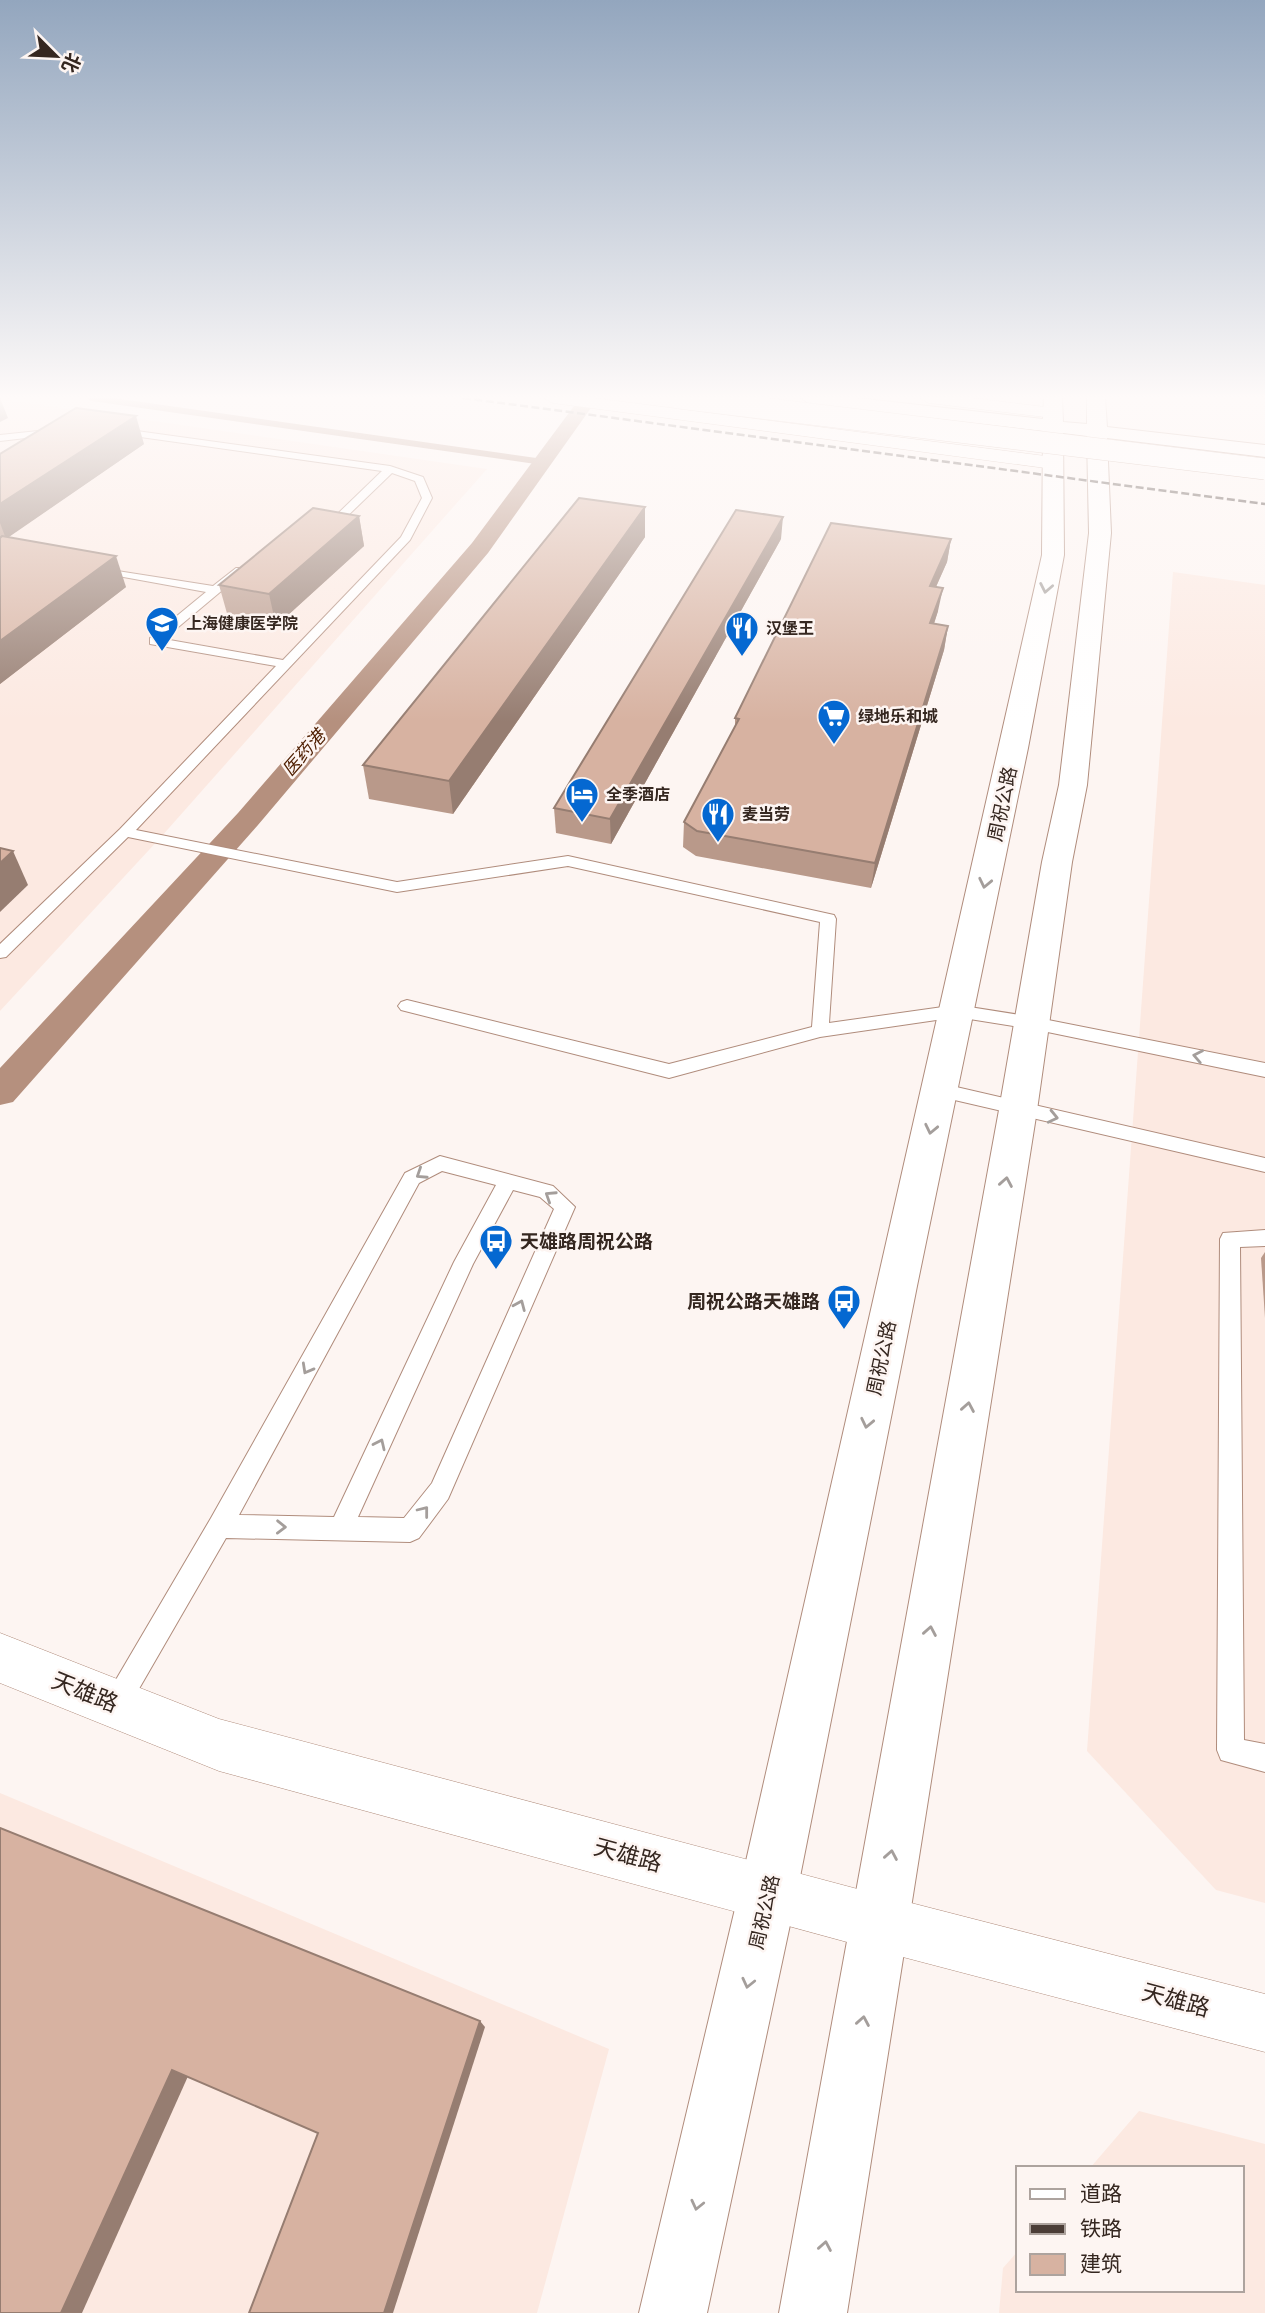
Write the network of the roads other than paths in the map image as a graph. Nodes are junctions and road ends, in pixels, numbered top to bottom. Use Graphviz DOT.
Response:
graph roads {
  1 [pos="352,506"];
  2 [pos="423,506"];
  3 [pos="1052,506"];
  4 [pos="1099,506"];
  5 [pos="306,534"];
  6 [pos="248,564"];
  7 [pos="81,567"];
  8 [pos="216,590"];
  9 [pos="285,664"];
  10 [pos="125,832"];
  11 [pos="164,840"];
  12 [pos="0,953"];
  13 [pos="407,1006"];
  14 [pos="957,1011"];
  15 [pos="1033,1023"];
  16 [pos="820,1031"];
  17 [pos="1265,1070"];
  18 [pos="939,1090"];
  19 [pos="1018,1110"];
  20 [pos="1265,1165"];
  21 [pos="508,1181"];
  22 [pos="1265,1238"];
  23 [pos="220,1526"];
  24 [pos="341,1528"];
  25 [pos="0,1658"];
  26 [pos="116,1704"];
  27 [pos="1265,1758"];
  28 [pos="768,1892"];
  29 [pos="880,1923"];
  30 [pos="1265,2023"];
  31 [pos="673,2313"];
  32 [pos="813,2313"];
  1 -- 5 [label="lane"];
  2 -- 9 [label="lane"];
  3 -- 14 [label="main road, 周祝公路, one-way"];
  4 -- 15 [label="main road"];
  6 -- 8 [label="lane"];
  7 -- 8 [label="lane"];
  8 -- 9 [label="lane"];
  9 -- 10 [label="lane"];
  10 -- 11 [label="lane"];
  10 -- 12 [label="lane"];
  11 -- 16 [label="lane"];
  13 -- 16 [label="lane"];
  14 -- 15 [label="lane"];
  14 -- 16 [label="lane"];
  14 -- 18 [label="main road, 周祝公路"];
  17 -- 15 [label="lane, one-way"];
  15 -- 19 [label="main road"];
  18 -- 19 [label="lane"];
  18 -- 28 [label="main road, 周祝公路, one-way"];
  19 -- 20 [label="lane, one-way"];
  29 -- 19 [label="main road, one-way"];
  21 -- 23 [label="lane, one-way"];
  24 -- 21 [label="lane, one-way"];
  24 -- 21 [label="lane, one-way"];
  22 -- 27 [label="lane"];
  23 -- 24 [label="lane, one-way"];
  23 -- 26 [label="lane"];
  25 -- 26 [label="street, 天雄路"];
  26 -- 28 [label="street, 天雄路"];
  28 -- 29 [label="street, 天雄路"];
  28 -- 31 [label="main road, 周祝公路, one-way"];
  29 -- 30 [label="street, 天雄路"];
  32 -- 29 [label="main road, one-way"];
}
